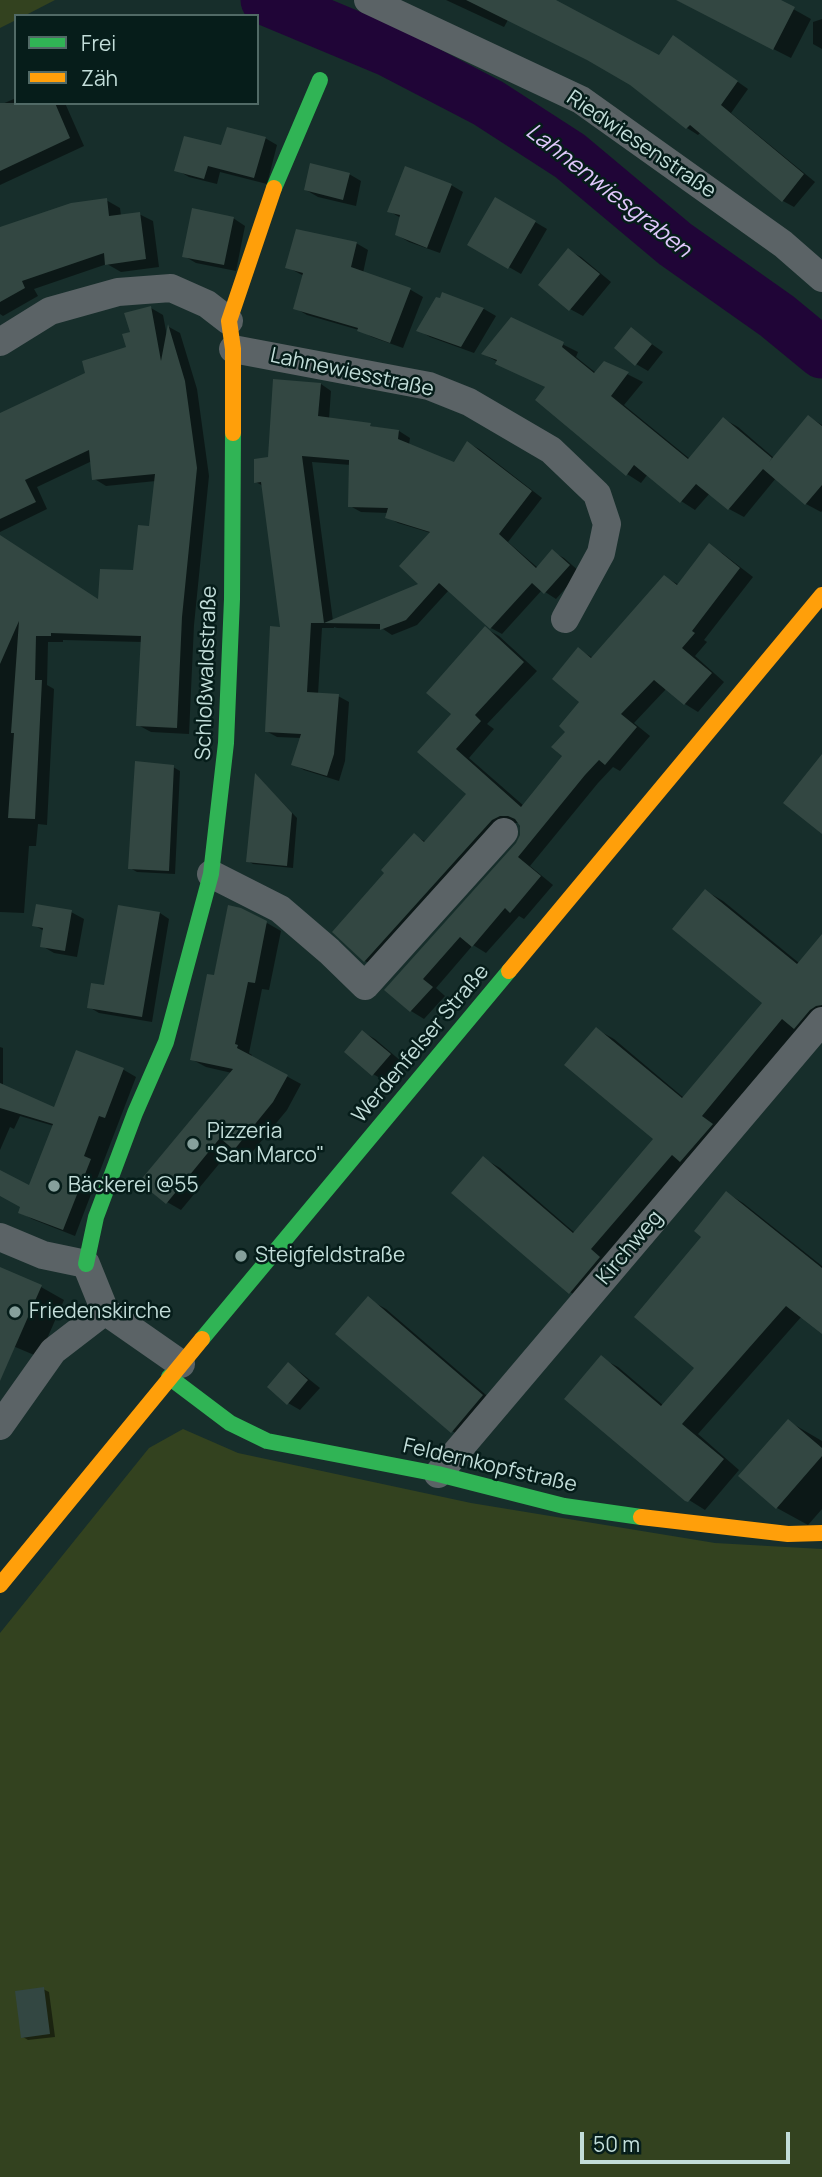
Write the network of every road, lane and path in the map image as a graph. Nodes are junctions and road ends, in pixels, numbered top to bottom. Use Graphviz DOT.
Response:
graph roads {
  1 [pos="368,0"];
  2 [pos="320,80"];
  3 [pos="822,278"];
  4 [pos="229,321"];
  5 [pos="0,342"];
  6 [pos="233,349"];
  7 [pos="822,595"];
  8 [pos="565,619"];
  9 [pos="504,832"];
  10 [pos="211,874"];
  11 [pos="822,1021"];
  12 [pos="0,1237"];
  13 [pos="86,1264"];
  14 [pos="105,1311"];
  15 [pos="175,1370"];
  16 [pos="0,1426"];
  17 [pos="438,1474"];
  18 [pos="822,1533"];
  19 [pos="0,1585"];
  1 -- 3 [label="street, Riedwiesenstraße"];
  2 -- 4 [label="street, Schloßwaldstraße"];
  4 -- 5 [label="street"];
  4 -- 6 [label="street, Schloßwaldstraße"];
  6 -- 8 [label="street, Lahnewiesstraße"];
  6 -- 10 [label="street, Schloßwaldstraße"];
  7 -- 15 [label="street, Werdenfelser Straße"];
  9 -- 10 [label="street"];
  10 -- 13 [label="street, Schloßwaldstraße"];
  11 -- 17 [label="street, Kirchweg"];
  12 -- 13 [label="street"];
  13 -- 14 [label="street"];
  14 -- 15 [label="street"];
  14 -- 16 [label="street"];
  15 -- 17 [label="street, Feldernkopfstraße"];
  15 -- 19 [label="street, Werdenfelser Straße"];
  17 -- 18 [label="street, Feldernkopfstraße"];
}
